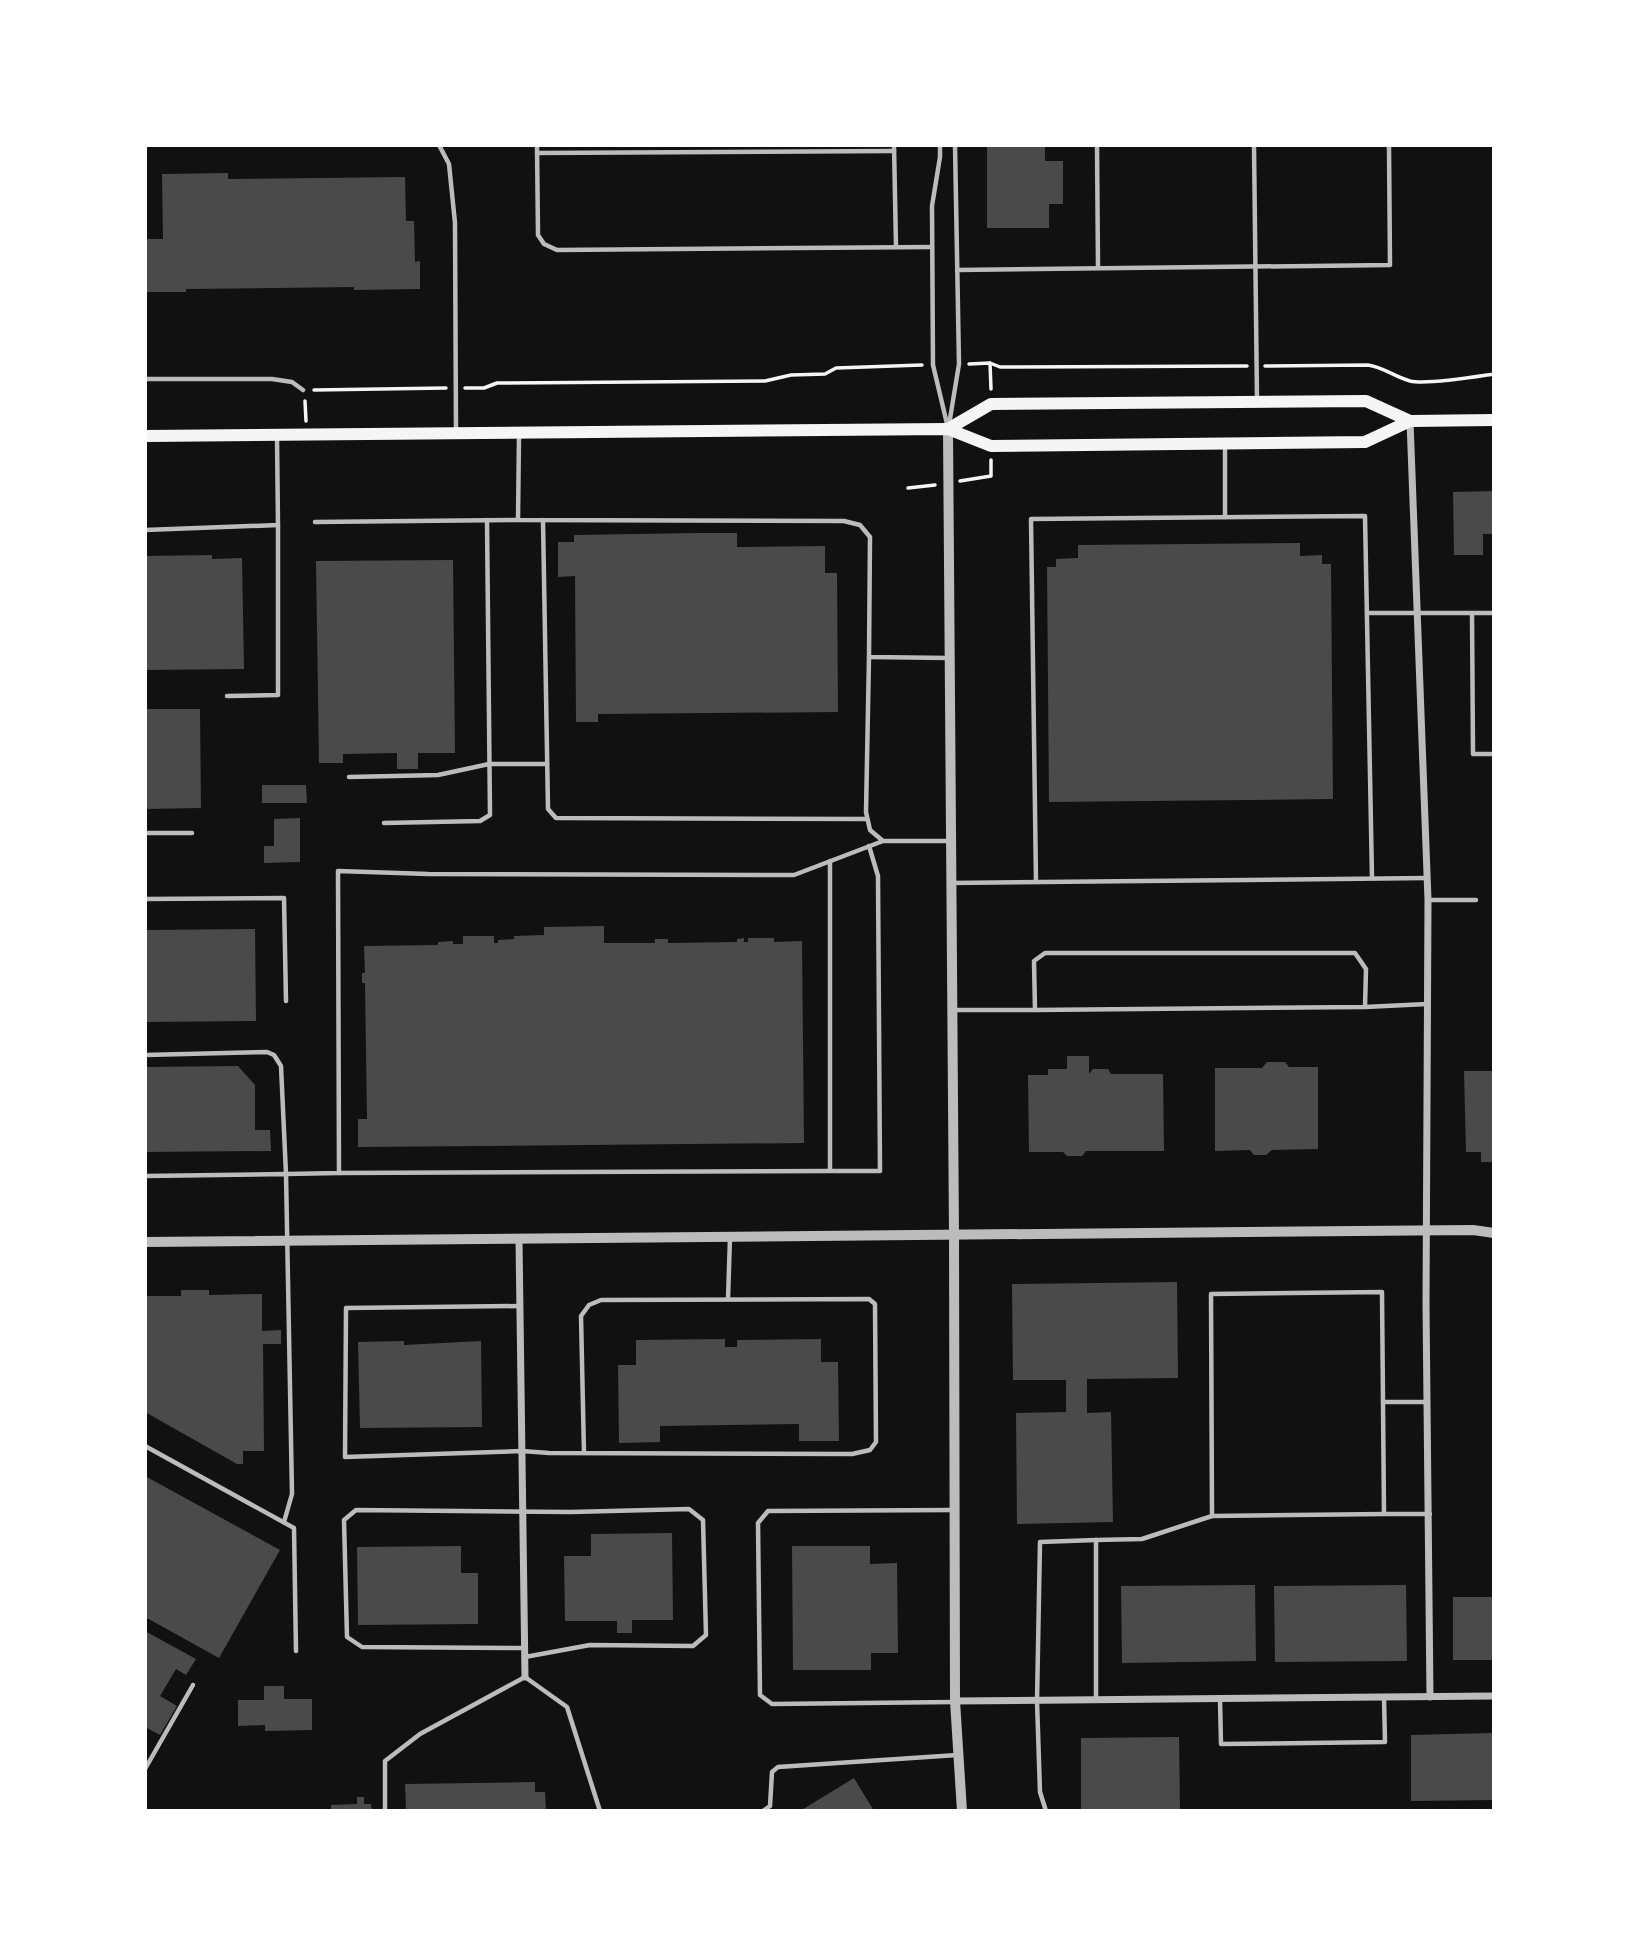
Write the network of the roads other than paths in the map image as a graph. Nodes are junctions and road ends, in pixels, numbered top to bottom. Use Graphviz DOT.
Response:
graph roads {
  1 [pos="439,145"];
  2 [pos="537,145"];
  3 [pos="940,145"];
  4 [pos="955,145"];
  5 [pos="1097,145"];
  6 [pos="1254,145"];
  7 [pos="1388,145"];
  8 [pos="894,148"];
  9 [pos="537,153"];
  10 [pos="896,247"];
  11 [pos="932,247"];
  12 [pos="1255,266"];
  13 [pos="1098,267"];
  14 [pos="957,270"];
  15 [pos="145,379"];
  16 [pos="303,390"];
  17 [pos="1257,402"];
  18 [pos="1494,420"];
  19 [pos="1410,421"];
  20 [pos="948,429"];
  21 [pos="519,434"];
  22 [pos="457,435"];
  23 [pos="145,436"];
  24 [pos="277,436"];
  25 [pos="1225,444"];
  26 [pos="1225,517"];
  27 [pos="487,520"];
  28 [pos="518,520"];
  29 [pos="543,520"];
  30 [pos="315,522"];
  31 [pos="278,525"];
  32 [pos="145,530"];
  33 [pos="1367,612"];
  34 [pos="1417,612"];
  35 [pos="1472,613"];
  36 [pos="1494,613"];
  37 [pos="869,657"];
  38 [pos="949,658"];
  39 [pos="226,696"];
  40 [pos="1494,754"];
  41 [pos="489,764"];
  42 [pos="547,764"];
  43 [pos="349,777"];
  44 [pos="867,819"];
  45 [pos="384,823"];
  46 [pos="145,833"];
  47 [pos="191,833"];
  48 [pos="883,841"];
  49 [pos="950,841"];
  50 [pos="869,846"];
  51 [pos="830,861"];
  52 [pos="1372,878"];
  53 [pos="1427,878"];
  54 [pos="950,883"];
  55 [pos="1036,883"];
  56 [pos="145,899"];
  57 [pos="1428,900"];
  58 [pos="1476,900"];
  59 [pos="286,1001"];
  60 [pos="1428,1004"];
  61 [pos="1365,1007"];
  62 [pos="952,1010"];
  63 [pos="1035,1010"];
  64 [pos="145,1055"];
  65 [pos="830,1171"];
  66 [pos="340,1173"];
  67 [pos="286,1174"];
  68 [pos="145,1176"];
  69 [pos="1427,1231"];
  70 [pos="1494,1233"];
  71 [pos="954,1235"];
  72 [pos="730,1238"];
  73 [pos="519,1240"];
  74 [pos="286,1241"];
  75 [pos="145,1242"];
  76 [pos="728,1299"];
  77 [pos="520,1306"];
  78 [pos="1383,1402"];
  79 [pos="1428,1402"];
  80 [pos="145,1446"];
  81 [pos="522,1451"];
  82 [pos="584,1453"];
  83 [pos="953,1510"];
  84 [pos="523,1511"];
  85 [pos="1384,1514"];
  86 [pos="1430,1514"];
  87 [pos="1212,1516"];
  88 [pos="284,1522"];
  89 [pos="1096,1540"];
  90 [pos="524,1648"];
  91 [pos="296,1651"];
  92 [pos="524,1657"];
  93 [pos="525,1677"];
  94 [pos="193,1685"];
  95 [pos="1494,1696"];
  96 [pos="1384,1697"];
  97 [pos="1430,1697"];
  98 [pos="1220,1699"];
  99 [pos="1096,1700"];
  100 [pos="1037,1701"];
  101 [pos="955,1702"];
  102 [pos="958,1755"];
  103 [pos="145,1769"];
  104 [pos="385,1811"];
  105 [pos="600,1811"];
  106 [pos="763,1811"];
  107 [pos="962,1811"];
  108 [pos="1046,1811"];
  1 -- 22 [label="lane"];
  2 -- 9 [label="lane"];
  3 -- 11 [label="lane"];
  4 -- 14 [label="lane"];
  5 -- 13 [label="lane"];
  6 -- 12 [label="lane"];
  7 -- 12 [label="lane"];
  8 -- 9 [label="lane"];
  8 -- 10 [label="lane"];
  9 -- 10 [label="lane"];
  10 -- 11 [label="lane"];
  11 -- 20 [label="lane"];
  12 -- 13 [label="lane"];
  12 -- 17 [label="lane"];
  13 -- 14 [label="lane"];
  14 -- 20 [label="lane"];
  15 -- 16 [label="lane"];
  17 -- 19 [label="main road"];
  17 -- 20 [label="main road"];
  18 -- 19 [label="main road"];
  19 -- 25 [label="main road"];
  19 -- 34 [label="street"];
  20 -- 21 [label="main road"];
  20 -- 25 [label="main road"];
  20 -- 38 [label="street"];
  21 -- 22 [label="main road"];
  21 -- 28 [label="lane"];
  22 -- 24 [label="main road"];
  23 -- 24 [label="main road"];
  24 -- 31 [label="lane"];
  25 -- 26 [label="lane"];
  26 -- 33 [label="lane"];
  26 -- 55 [label="lane"];
  27 -- 28 [label="lane"];
  27 -- 30 [label="lane"];
  27 -- 41 [label="lane"];
  28 -- 29 [label="lane"];
  29 -- 37 [label="lane"];
  29 -- 42 [label="lane"];
  31 -- 32 [label="lane"];
  31 -- 39 [label="lane"];
  33 -- 34 [label="lane"];
  33 -- 52 [label="lane"];
  34 -- 35 [label="lane"];
  34 -- 53 [label="street"];
  35 -- 36 [label="lane"];
  35 -- 40 [label="lane"];
  37 -- 38 [label="lane"];
  37 -- 44 [label="lane"];
  38 -- 49 [label="street"];
  41 -- 42 [label="lane"];
  41 -- 43 [label="lane"];
  41 -- 45 [label="lane"];
  42 -- 44 [label="lane"];
  44 -- 48 [label="lane"];
  46 -- 47 [label="lane"];
  48 -- 49 [label="lane"];
  48 -- 50 [label="lane"];
  49 -- 54 [label="street"];
  50 -- 51 [label="lane"];
  50 -- 65 [label="lane"];
  51 -- 65 [label="lane"];
  51 -- 66 [label="lane"];
  52 -- 53 [label="lane"];
  52 -- 55 [label="lane"];
  53 -- 57 [label="street"];
  54 -- 55 [label="lane"];
  54 -- 62 [label="street"];
  56 -- 59 [label="lane"];
  57 -- 58 [label="lane"];
  57 -- 60 [label="street"];
  60 -- 61 [label="lane"];
  60 -- 69 [label="street"];
  61 -- 63 [label="lane"];
  61 -- 63 [label="lane"];
  62 -- 63 [label="lane"];
  62 -- 71 [label="street"];
  64 -- 67 [label="lane"];
  65 -- 66 [label="lane"];
  66 -- 67 [label="lane"];
  67 -- 68 [label="lane"];
  67 -- 74 [label="lane"];
  69 -- 70 [label="street"];
  69 -- 71 [label="street"];
  69 -- 79 [label="street"];
  71 -- 72 [label="street"];
  71 -- 83 [label="street"];
  72 -- 73 [label="street"];
  72 -- 76 [label="lane"];
  73 -- 74 [label="street"];
  73 -- 77 [label="street"];
  74 -- 75 [label="street"];
  74 -- 88 [label="lane"];
  76 -- 82 [label="lane"];
  76 -- 82 [label="lane"];
  77 -- 81 [label="street"];
  77 -- 81 [label="lane"];
  78 -- 79 [label="lane"];
  78 -- 85 [label="lane"];
  78 -- 87 [label="lane"];
  79 -- 86 [label="street"];
  80 -- 88 [label="lane"];
  81 -- 82 [label="lane"];
  81 -- 84 [label="street"];
  83 -- 101 [label="street"];
  83 -- 101 [label="lane"];
  84 -- 90 [label="street"];
  84 -- 90 [label="lane"];
  84 -- 92 [label="lane"];
  85 -- 86 [label="lane"];
  85 -- 87 [label="lane"];
  86 -- 97 [label="street"];
  87 -- 89 [label="lane"];
  88 -- 91 [label="lane"];
  89 -- 99 [label="lane"];
  89 -- 100 [label="lane"];
  90 -- 92 [label="street"];
  92 -- 93 [label="street"];
  93 -- 104 [label="lane"];
  93 -- 105 [label="lane"];
  94 -- 103 [label="lane"];
  95 -- 97 [label="street"];
  96 -- 97 [label="street"];
  96 -- 98 [label="street"];
  96 -- 98 [label="lane"];
  98 -- 99 [label="street"];
  99 -- 100 [label="street"];
  100 -- 101 [label="street"];
  100 -- 108 [label="lane"];
  101 -- 102 [label="street"];
  102 -- 106 [label="lane"];
  102 -- 107 [label="street"];
}
